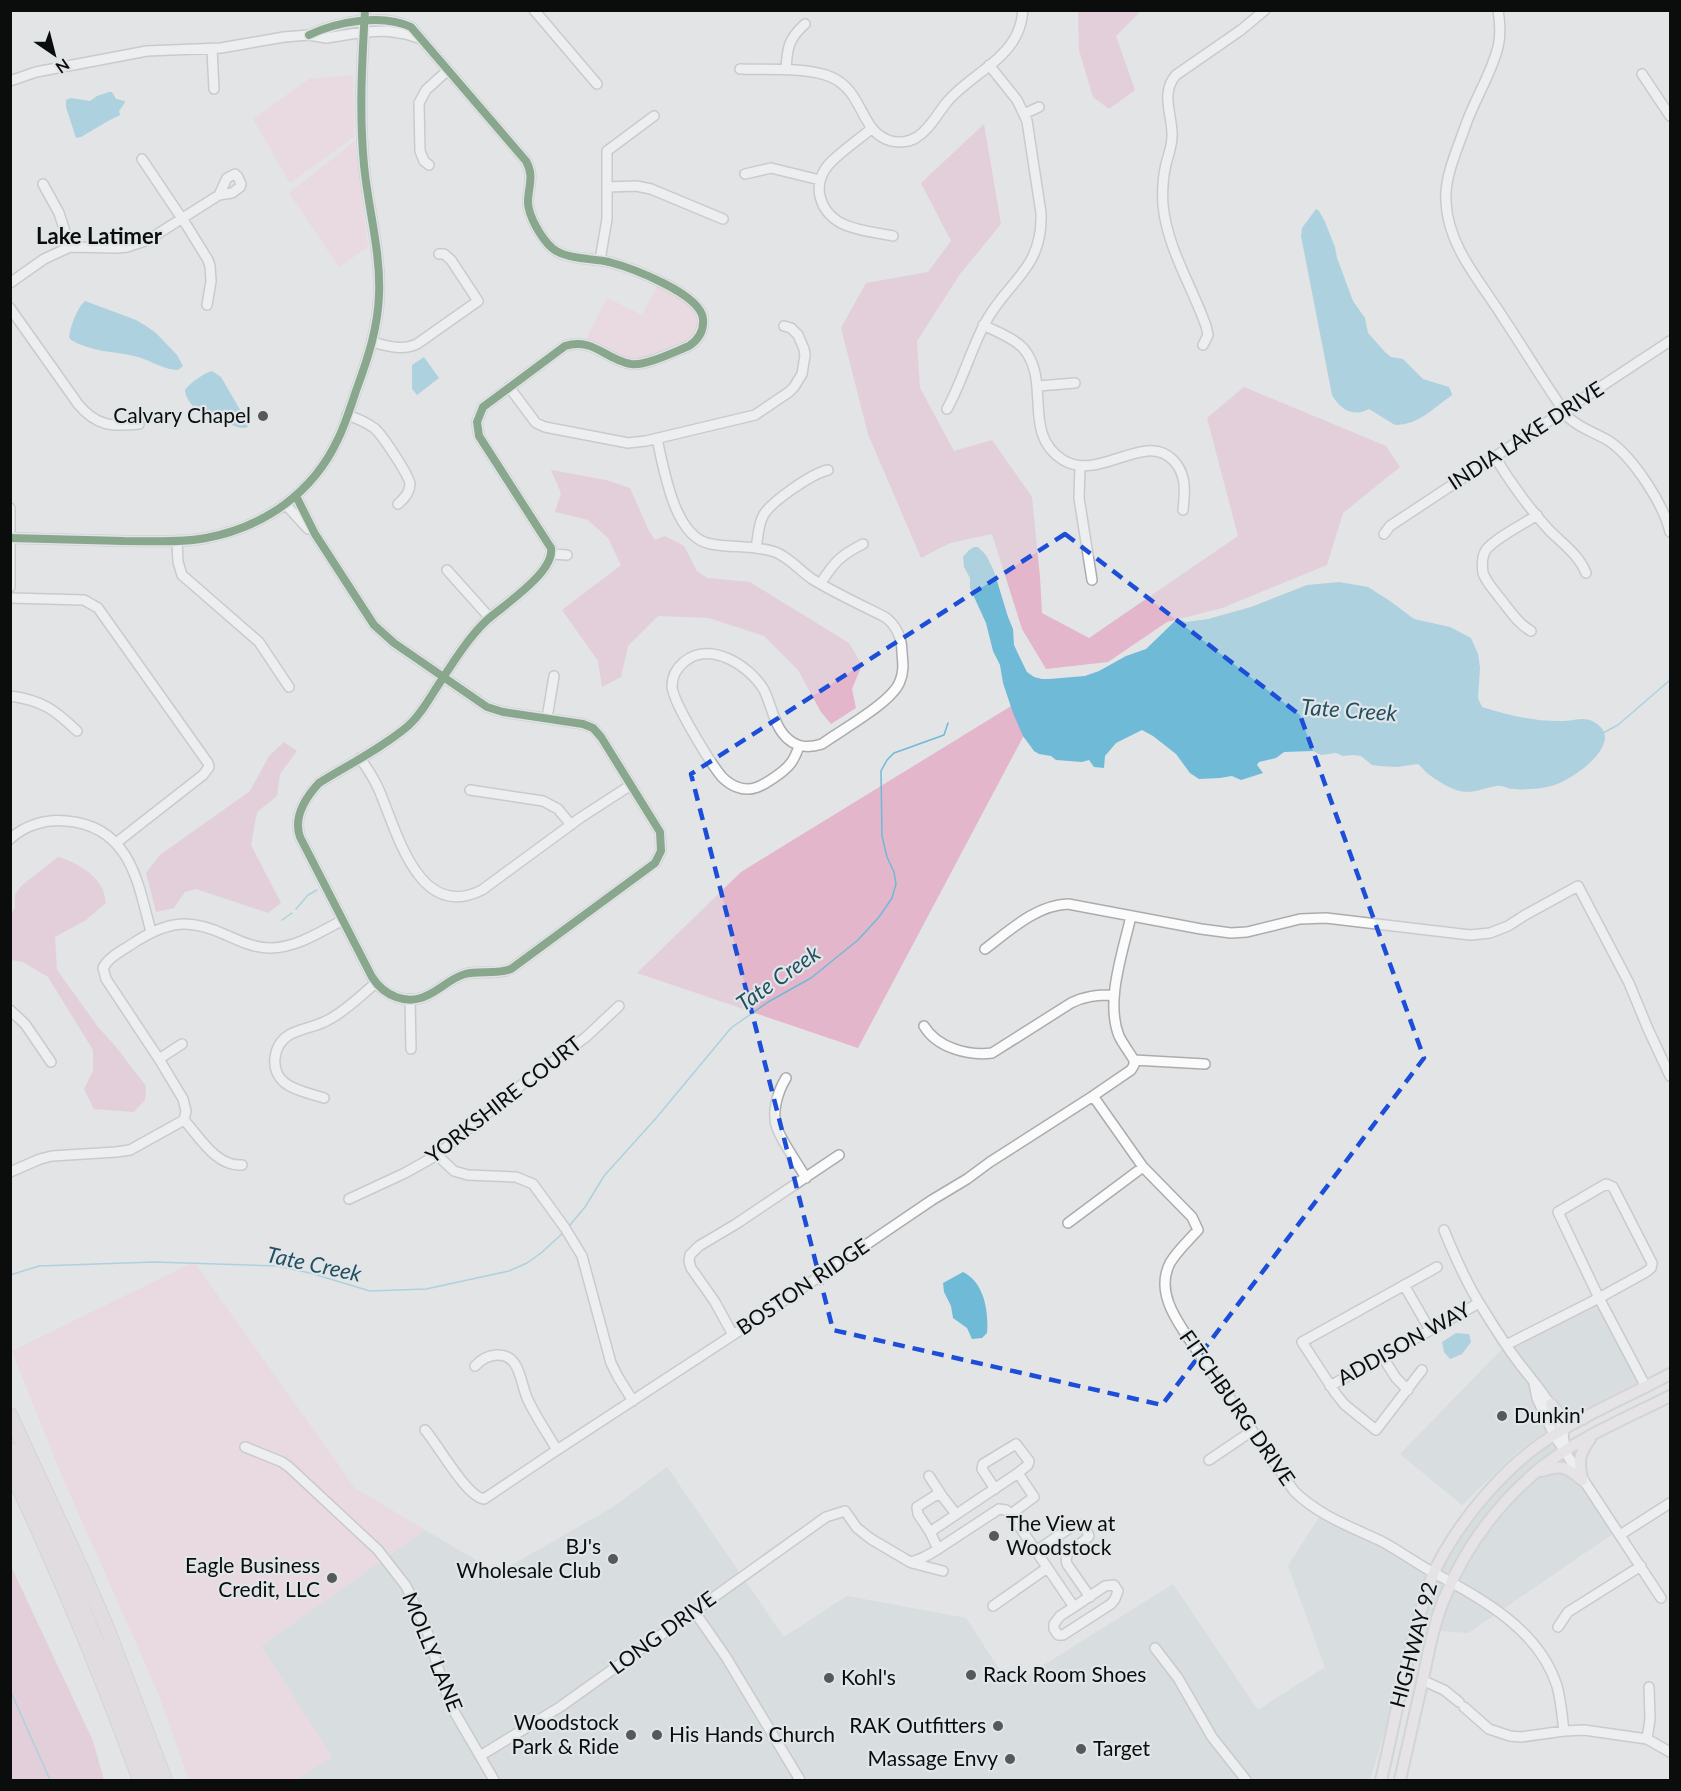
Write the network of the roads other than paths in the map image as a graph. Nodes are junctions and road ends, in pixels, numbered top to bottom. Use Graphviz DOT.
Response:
graph roads {
  1 [pos="1023,10"];
  2 [pos="1265,10"];
  3 [pos="1498,10"];
  4 [pos="539,12"];
  5 [pos="365,15"];
  6 [pos="805,24"];
  7 [pos="364,32"];
  8 [pos="309,35"];
  9 [pos="421,39"];
  10 [pos="212,49"];
  11 [pos="989,65"];
  12 [pos="740,69"];
  13 [pos="448,70"];
  14 [pos="786,70"];
  15 [pos="1642,74"];
  16 [pos="10,81"];
  17 [pos="597,84"];
  18 [pos="214,89"];
  19 [pos="1039,107"];
  20 [pos="1024,114"];
  21 [pos="654,116"];
  22 [pos="1671,116"];
  23 [pos="871,129"];
  24 [pos="142,159"];
  25 [pos="429,165"];
  26 [pos="745,174"];
  27 [pos="820,180"];
  28 [pos="43,184"];
  29 [pos="608,186"];
  30 [pos="219,195"];
  31 [pos="182,218"];
  32 [pos="723,219"];
  33 [pos="893,236"];
  34 [pos="70,247"];
  35 [pos="439,254"];
  36 [pos="600,260"];
  37 [pos="10,283"];
  38 [pos="207,304"];
  39 [pos="10,308"];
  40 [pos="983,325"];
  41 [pos="784,326"];
  42 [pos="372,342"];
  43 [pos="1670,344"];
  44 [pos="1203,345"];
  45 [pos="1075,383"];
  46 [pos="1038,386"];
  47 [pos="509,387"];
  48 [pos="946,409"];
  49 [pos="1564,411"];
  50 [pos="347,415"];
  51 [pos="139,424"];
  52 [pos="657,439"];
  53 [pos="1496,457"];
  54 [pos="1080,466"];
  55 [pos="828,470"];
  56 [pos="296,496"];
  57 [pos="398,504"];
  58 [pos="286,505"];
  59 [pos="10,508"];
  60 [pos="1183,510"];
  61 [pos="1537,515"];
  62 [pos="1671,532"];
  63 [pos="315,534"];
  64 [pos="1384,534"];
  65 [pos="11,538"];
  66 [pos="177,541"];
  67 [pos="863,544"];
  68 [pos="756,548"];
  69 [pos="552,554"];
  70 [pos="567,555"];
  71 [pos="447,570"];
  72 [pos="1586,573"];
  73 [pos="1092,580"];
  74 [pos="821,584"];
  75 [pos="10,587"];
  76 [pos="10,598"];
  77 [pos="490,618"];
  78 [pos="1531,631"];
  79 [pos="554,676"];
  80 [pos="662,677"];
  81 [pos="444,678"];
  82 [pos="673,679"];
  83 [pos="289,687"];
  84 [pos="10,696"];
  85 [pos="547,718"];
  86 [pos="77,731"];
  87 [pos="799,746"];
  88 [pos="360,758"];
  89 [pos="631,785"];
  90 [pos="470,790"];
  91 [pos="571,825"];
  92 [pos="10,839"];
  93 [pos="116,843"];
  94 [pos="1131,916"];
  95 [pos="343,920"];
  96 [pos="151,932"];
  97 [pos="984,949"];
  98 [pos="376,983"];
  99 [pos="1113,995"];
  100 [pos="410,999"];
  101 [pos="619,1006"];
  102 [pos="10,1011"];
  103 [pos="924,1026"];
  104 [pos="182,1044"];
  105 [pos="411,1049"];
  106 [pos="159,1059"];
  107 [pos="1134,1060"];
  108 [pos="51,1062"];
  109 [pos="1205,1064"];
  110 [pos="1671,1076"];
  111 [pos="786,1078"];
  112 [pos="1093,1096"];
  113 [pos="324,1098"];
  114 [pos="184,1120"];
  115 [pos="437,1155"];
  116 [pos="839,1155"];
  117 [pos="242,1164"];
  118 [pos="1143,1167"];
  119 [pos="10,1172"];
  120 [pos="806,1178"];
  121 [pos="349,1199"];
  122 [pos="1068,1223"];
  123 [pos="1444,1230"];
  124 [pos="1437,1267"];
  125 [pos="1404,1286"];
  126 [pos="1599,1298"];
  127 [pos="1479,1303"];
  128 [pos="1430,1330"];
  129 [pos="733,1335"];
  130 [pos="1506,1345"];
  131 [pos="1382,1356"];
  132 [pos="476,1366"];
  133 [pos="1422,1370"];
  134 [pos="1671,1374"];
  135 [pos="1534,1383"];
  136 [pos="1330,1386"];
  137 [pos="1646,1387"];
  138 [pos="1408,1390"];
  139 [pos="1671,1395"];
  140 [pos="633,1401"];
  141 [pos="1551,1404"];
  142 [pos="10,1415"];
  143 [pos="1583,1419"];
  144 [pos="425,1430"];
  145 [pos="1252,1431"];
  146 [pos="1558,1433"];
  147 [pos="1592,1436"];
  148 [pos="244,1447"];
  149 [pos="10,1449"];
  150 [pos="556,1450"];
  151 [pos="1565,1451"];
  152 [pos="1209,1460"];
  153 [pos="10,1470"];
  154 [pos="1018,1473"];
  155 [pos="1533,1475"];
  156 [pos="929,1476"];
  157 [pos="1582,1480"];
  158 [pos="995,1488"];
  159 [pos="942,1496"];
  160 [pos="1671,1503"];
  161 [pos="956,1514"];
  162 [pos="1011,1514"];
  163 [pos="930,1532"];
  164 [pos="1620,1535"];
  165 [pos="938,1549"];
  166 [pos="1036,1551"];
  167 [pos="910,1562"];
  168 [pos="1641,1566"];
  169 [pos="1047,1568"];
  170 [pos="943,1571"];
  171 [pos="1434,1573"];
  172 [pos="1451,1582"];
  173 [pos="1090,1597"];
  174 [pos="1661,1598"];
  175 [pos="993,1606"];
  176 [pos="1074,1607"];
  177 [pos="694,1611"];
  178 [pos="1558,1627"];
  179 [pos="1155,1648"];
  180 [pos="1422,1680"];
  181 [pos="1649,1687"];
  182 [pos="1564,1731"];
  183 [pos="1647,1739"];
  184 [pos="1671,1752"];
  185 [pos="480,1756"];
  186 [pos="140,1780"];
  187 [pos="150,1780"];
  188 [pos="165,1780"];
  189 [pos="494,1780"];
  190 [pos="800,1780"];
  191 [pos="1246,1780"];
  192 [pos="1381,1780"];
  193 [pos="1400,1780"];
  1 -- 11 [label="street"];
  2 -- 44 [label="street"];
  3 -- 49 [label="street"];
  4 -- 17 [label="street"];
  5 -- 7 [label="street"];
  5 -- 8 [label="street"];
  5 -- 9 [label="street"];
  6 -- 14 [label="street"];
  7 -- 8 [label="street"];
  7 -- 9 [label="street"];
  7 -- 42 [label="street"];
  8 -- 10 [label="street"];
  9 -- 13 [label="street"];
  10 -- 16 [label="street"];
  10 -- 18 [label="street"];
  11 -- 20 [label="street"];
  11 -- 23 [label="street"];
  12 -- 14 [label="street"];
  13 -- 25 [label="street"];
  13 -- 36 [label="street"];
  14 -- 23 [label="street"];
  15 -- 22 [label="street"];
  19 -- 20 [label="street"];
  20 -- 40 [label="street"];
  21 -- 29 [label="street"];
  23 -- 27 [label="street"];
  24 -- 31 [label="street"];
  26 -- 27 [label="street"];
  27 -- 33 [label="street"];
  28 -- 34 [label="street"];
  29 -- 32 [label="street"];
  29 -- 36 [label="street"];
  30 -- 31 [label="street"];
  31 -- 34 [label="street"];
  31 -- 38 [label="street"];
  34 -- 37 [label="street"];
  35 -- 42 [label="street"];
  36 -- 47 [label="street"];
  39 -- 51 [label="street"];
  40 -- 46 [label="street"];
  40 -- 48 [label="street"];
  41 -- 52 [label="street"];
  42 -- 50 [label="street"];
  43 -- 49 [label="street, INDIA LAKE DRIVE"];
  45 -- 46 [label="street"];
  46 -- 54 [label="street"];
  47 -- 52 [label="street"];
  47 -- 69 [label="street"];
  49 -- 53 [label="street, INDIA LAKE DRIVE"];
  49 -- 62 [label="street"];
  50 -- 56 [label="street"];
  50 -- 57 [label="street"];
  52 -- 68 [label="street"];
  53 -- 61 [label="street"];
  53 -- 64 [label="street, INDIA LAKE DRIVE"];
  54 -- 60 [label="street"];
  54 -- 73 [label="street"];
  55 -- 68 [label="street"];
  56 -- 58 [label="street"];
  56 -- 63 [label="street"];
  58 -- 63 [label="street"];
  58 -- 66 [label="street"];
  59 -- 65 [label="street"];
  61 -- 72 [label="street"];
  61 -- 78 [label="street"];
  63 -- 81 [label="street"];
  65 -- 66 [label="street"];
  65 -- 75 [label="street"];
  66 -- 83 [label="street"];
  67 -- 74 [label="street"];
  68 -- 74 [label="street"];
  69 -- 70 [label="street"];
  69 -- 77 [label="street"];
  71 -- 77 [label="street"];
  74 -- 87 [label="street"];
  76 -- 93 [label="street"];
  77 -- 81 [label="street"];
  79 -- 85 [label="street"];
  80 -- 82 [label="street"];
  81 -- 85 [label="street"];
  81 -- 88 [label="street"];
  82 -- 87 [label="street"];
  82 -- 87 [label="street"];
  84 -- 86 [label="street"];
  85 -- 89 [label="street"];
  88 -- 91 [label="street"];
  88 -- 95 [label="street"];
  89 -- 91 [label="street"];
  89 -- 100 [label="street"];
  90 -- 91 [label="street"];
  92 -- 93 [label="street"];
  93 -- 96 [label="street"];
  94 -- 97 [label="street"];
  94 -- 99 [label="street"];
  94 -- 110 [label="street"];
  95 -- 96 [label="street"];
  95 -- 98 [label="street"];
  96 -- 106 [label="street"];
  98 -- 100 [label="street"];
  98 -- 113 [label="street"];
  99 -- 103 [label="street"];
  99 -- 107 [label="street"];
  100 -- 105 [label="street"];
  101 -- 115 [label="street, YORKSHIRE COURT"];
  102 -- 108 [label="street"];
  104 -- 106 [label="street"];
  106 -- 114 [label="street"];
  107 -- 109 [label="street"];
  107 -- 112 [label="street, BOSTON RIDGE"];
  111 -- 120 [label="street"];
  112 -- 118 [label="street"];
  112 -- 129 [label="street, BOSTON RIDGE"];
  114 -- 117 [label="street"];
  114 -- 119 [label="street"];
  115 -- 121 [label="street, YORKSHIRE COURT"];
  115 -- 140 [label="street"];
  116 -- 120 [label="street"];
  118 -- 122 [label="street"];
  118 -- 145 [label="street, FITCHBURG DRIVE"];
  120 -- 129 [label="street"];
  123 -- 127 [label="street"];
  124 -- 125 [label="street"];
  125 -- 128 [label="street"];
  125 -- 136 [label="street"];
  126 -- 126 [label="street"];
  126 -- 130 [label="street"];
  126 -- 137 [label="street"];
  127 -- 128 [label="street, ADDISON WAY"];
  127 -- 130 [label="street"];
  128 -- 131 [label="street, ADDISON WAY"];
  129 -- 140 [label="street, BOSTON RIDGE"];
  130 -- 135 [label="street"];
  131 -- 136 [label="street, ADDISON WAY"];
  131 -- 138 [label="street"];
  132 -- 150 [label="street"];
  133 -- 138 [label="street"];
  134 -- 137 [label="main road, HIGHWAY 92"];
  135 -- 141 [label="street"];
  135 -- 146 [label="street"];
  136 -- 138 [label="street"];
  137 -- 143 [label="main road, HIGHWAY 92"];
  139 -- 147 [label="main road, HIGHWAY 92"];
  140 -- 150 [label="street, BOSTON RIDGE"];
  141 -- 143 [label="main road"];
  141 -- 146 [label="street"];
  142 -- 188 [label="highway"];
  143 -- 146 [label="main road, HIGHWAY 92"];
  144 -- 150 [label="street, BOSTON RIDGE"];
  145 -- 152 [label="street"];
  145 -- 171 [label="street, FITCHBURG DRIVE"];
  146 -- 151 [label="street"];
  146 -- 171 [label="main road, HIGHWAY 92"];
  147 -- 151 [label="main road, HIGHWAY 92"];
  147 -- 157 [label="main road"];
  148 -- 185 [label="street, MOLLY LANE"];
  149 -- 187 [label="highway"];
  151 -- 155 [label="main road, HIGHWAY 92"];
  151 -- 157 [label="street"];
  153 -- 186 [label="highway"];
  154 -- 158 [label="street"];
  154 -- 158 [label="street"];
  154 -- 162 [label="street"];
  155 -- 157 [label="main road"];
  155 -- 172 [label="main road, HIGHWAY 92"];
  156 -- 159 [label="street"];
  157 -- 164 [label="street"];
  158 -- 161 [label="street"];
  159 -- 161 [label="street"];
  159 -- 163 [label="street"];
  160 -- 164 [label="street"];
  161 -- 163 [label="street"];
  162 -- 165 [label="street"];
  162 -- 166 [label="street"];
  163 -- 165 [label="street"];
  164 -- 168 [label="street"];
  165 -- 167 [label="street"];
  166 -- 169 [label="street"];
  166 -- 173 [label="street"];
  167 -- 170 [label="street"];
  167 -- 177 [label="street, LONG DRIVE"];
  168 -- 174 [label="street"];
  168 -- 178 [label="street"];
  169 -- 175 [label="street"];
  169 -- 176 [label="street"];
  171 -- 172 [label="street, FITCHBURG DRIVE"];
  171 -- 192 [label="main road, HIGHWAY 92"];
  172 -- 180 [label="main road, HIGHWAY 92"];
  172 -- 182 [label="street, FITCHBURG DRIVE"];
  173 -- 176 [label="street"];
  173 -- 176 [label="street"];
  177 -- 185 [label="street, LONG DRIVE"];
  177 -- 190 [label="street"];
  179 -- 191 [label="street"];
  180 -- 182 [label="street"];
  180 -- 193 [label="main road, HIGHWAY 92"];
  181 -- 183 [label="street"];
  182 -- 183 [label="street"];
  183 -- 184 [label="street"];
  185 -- 189 [label="street, MOLLY LANE"];
}
